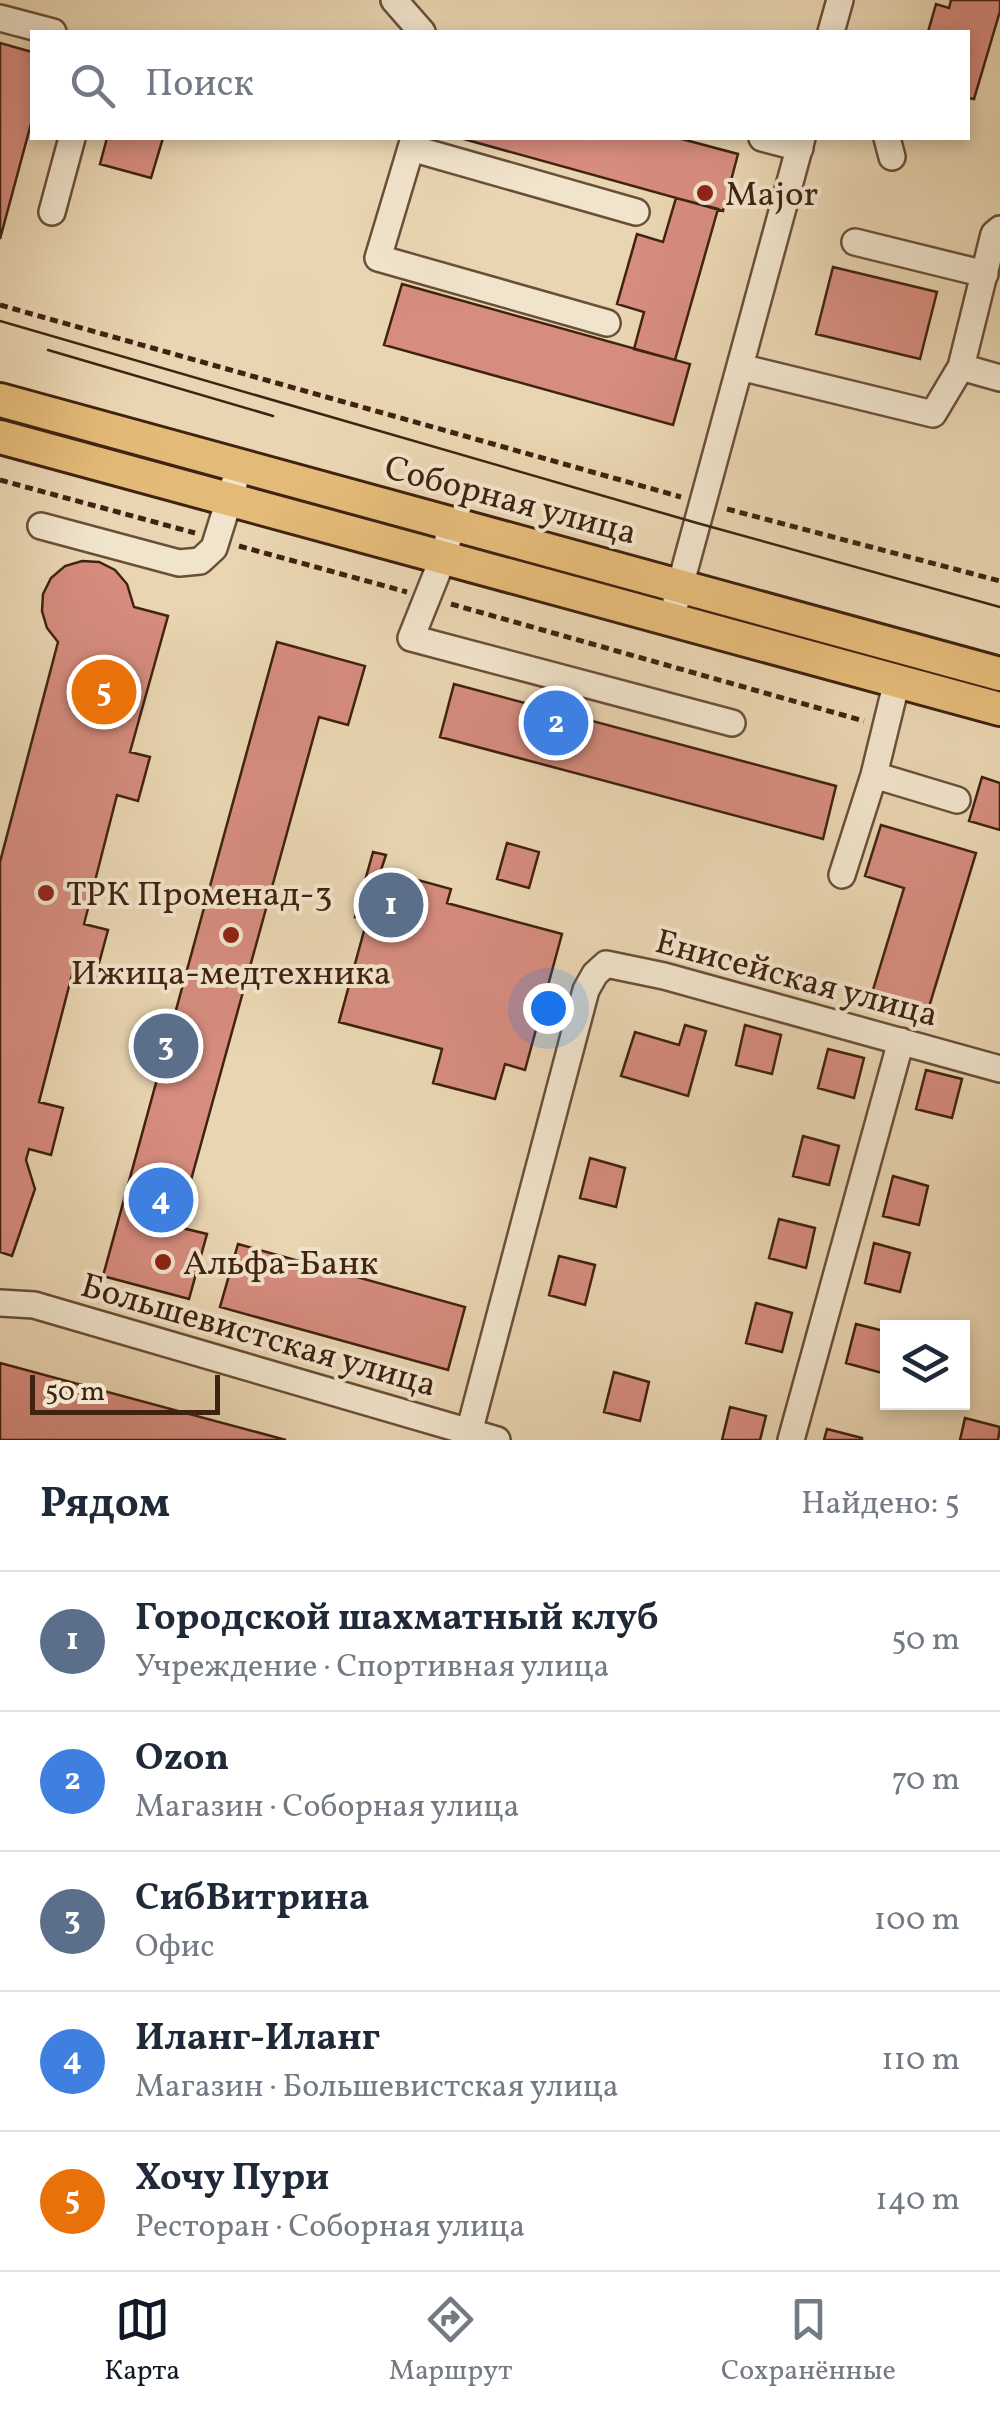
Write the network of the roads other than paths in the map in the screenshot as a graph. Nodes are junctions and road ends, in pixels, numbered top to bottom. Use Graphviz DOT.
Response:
graph roads {
  1 [pos="394,0"];
  2 [pos="840,0"];
  3 [pos="0,18"];
  4 [pos="45,30"];
  5 [pos="420,30"];
  6 [pos="832,30"];
  7 [pos="71,140"];
  8 [pos="412,143"];
  9 [pos="801,143"];
  10 [pos="52,212"];
  11 [pos="636,212"];
  12 [pos="1000,229"];
  13 [pos="855,242"];
  14 [pos="985,274"];
  15 [pos="607,322"];
  16 [pos="740,367"];
  17 [pos="962,367"];
  18 [pos="1000,378"];
  19 [pos="0,400"];
  20 [pos="0,437"];
  21 [pos="238,466"];
  22 [pos="230,499"];
  23 [pos="452,524"];
  24 [pos="41,526"];
  25 [pos="443,558"];
  26 [pos="679,587"];
  27 [pos="671,619"];
  28 [pos="1000,674"];
  29 [pos="897,682"];
  30 [pos="1000,709"];
  31 [pos="732,723"];
  32 [pos="874,775"];
  33 [pos="957,800"];
  34 [pos="842,875"];
  35 [pos="902,1041"];
  36 [pos="1000,1069"];
  37 [pos="0,1303"];
  38 [pos="468,1436"];
  39 [pos="498,1440"];
  40 [pos="791,1440"];
  1 -- 5 [label="street"];
  2 -- 6 [label="street"];
  3 -- 4 [label="street"];
  7 -- 10 [label="street"];
  8 -- 11 [label="street"];
  8 -- 15 [label="street"];
  9 -- 16 [label="street"];
  12 -- 14 [label="street"];
  13 -- 14 [label="street"];
  14 -- 17 [label="street"];
  16 -- 17 [label="street"];
  16 -- 26 [label="street"];
  17 -- 18 [label="street"];
  19 -- 21 [label="main road, Соборная улица"];
  20 -- 22 [label="main road"];
  21 -- 22 [label="street"];
  21 -- 23 [label="main road, Соборная улица"];
  22 -- 24 [label="street"];
  22 -- 25 [label="main road"];
  23 -- 25 [label="street"];
  23 -- 26 [label="main road, Соборная улица"];
  25 -- 27 [label="main road"];
  25 -- 31 [label="street"];
  26 -- 27 [label="street"];
  26 -- 28 [label="main road, Соборная улица"];
  27 -- 29 [label="main road"];
  29 -- 30 [label="main road"];
  29 -- 32 [label="street"];
  32 -- 33 [label="street"];
  32 -- 34 [label="street"];
  35 -- 36 [label="street, Енисейская улица"];
  35 -- 38 [label="street, Енисейская улица"];
  35 -- 40 [label="street"];
  37 -- 38 [label="street, Большевистская улица"];
  38 -- 39 [label="street, Большевистская улица"];
}
